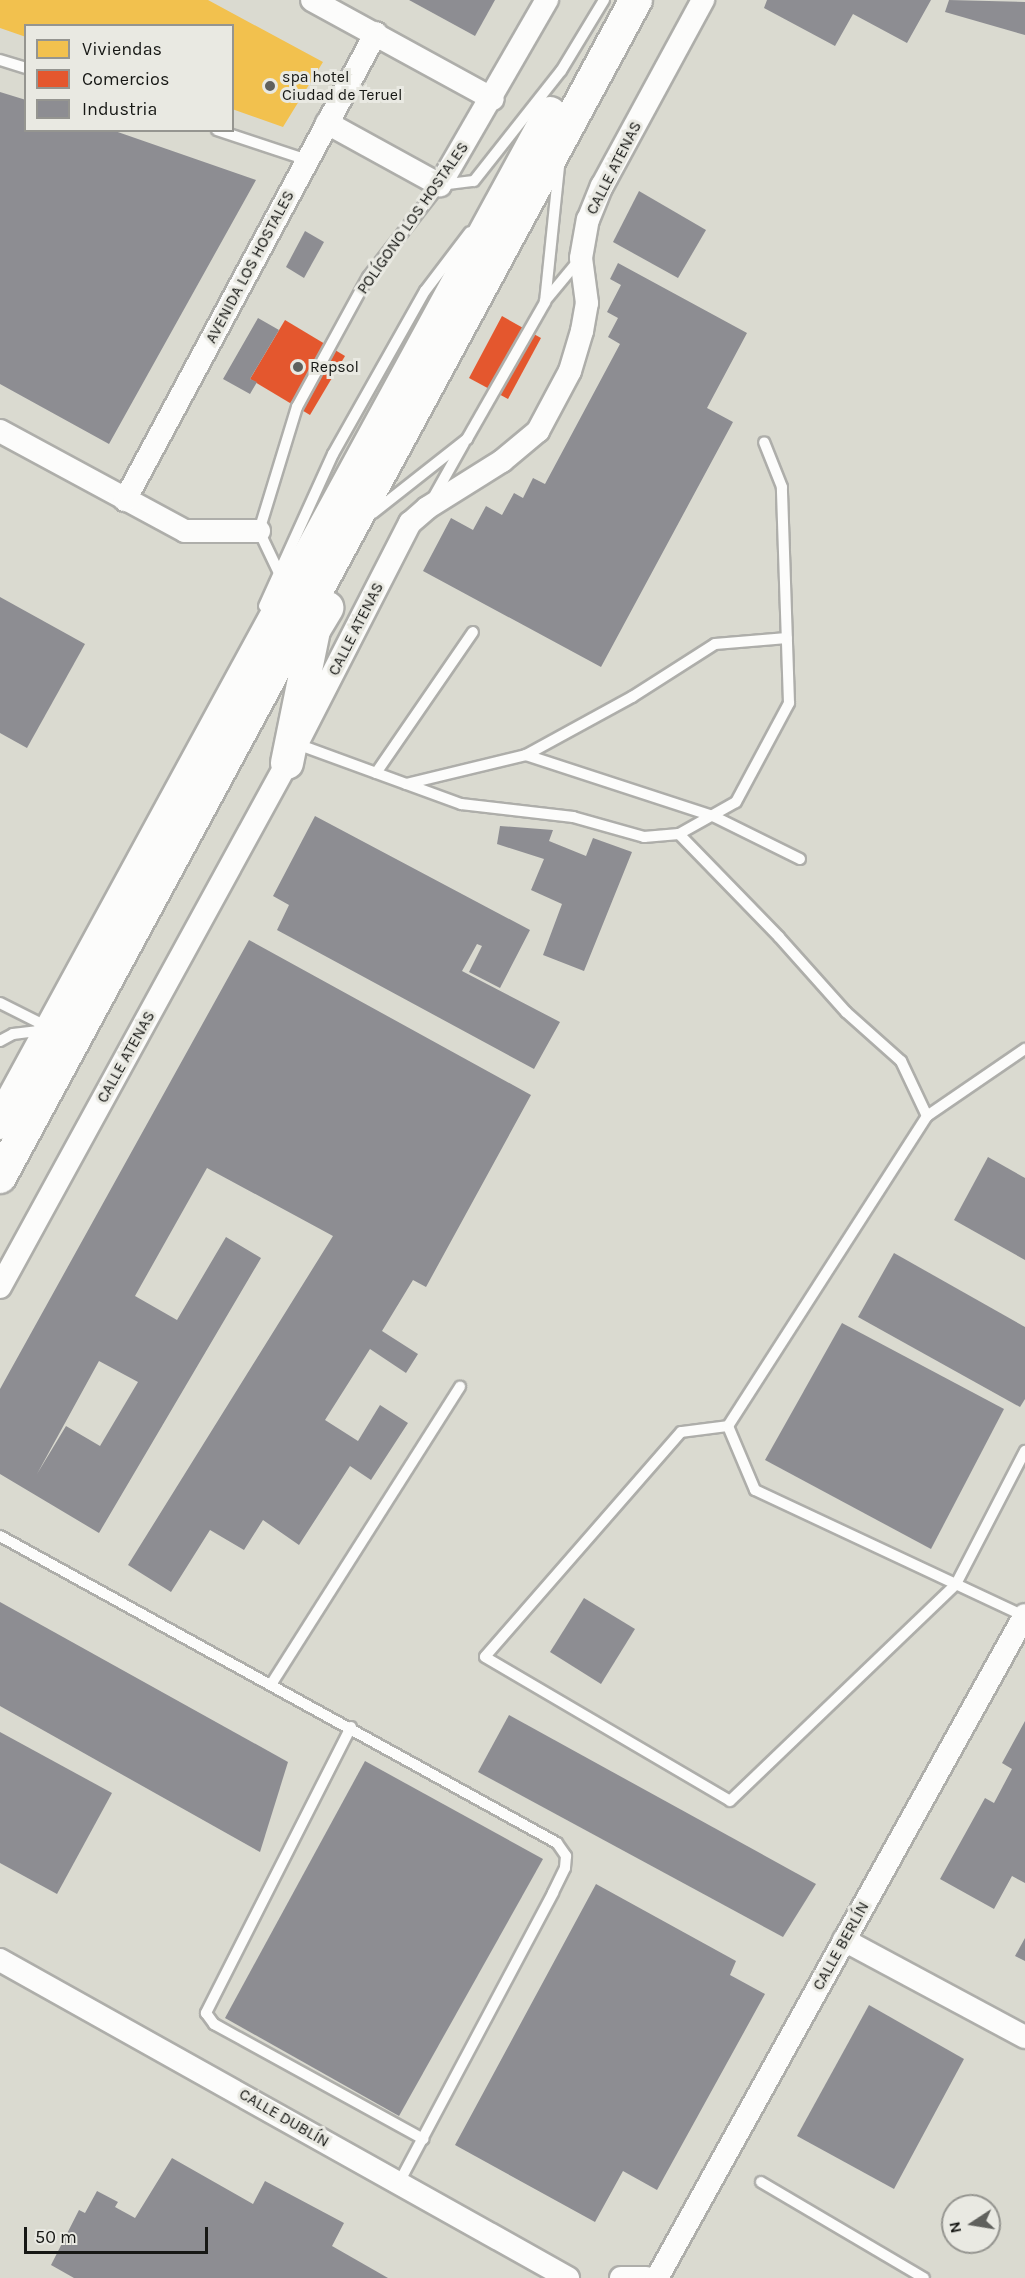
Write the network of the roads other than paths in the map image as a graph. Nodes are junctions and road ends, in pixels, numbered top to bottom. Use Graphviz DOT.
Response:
graph roads {
  1 [pos="312,0"];
  2 [pos="547,0"];
  3 [pos="703,0"];
  4 [pos="622,2"];
  5 [pos="376,33"];
  6 [pos="0,60"];
  7 [pos="24,67"];
  8 [pos="493,99"];
  9 [pos="327,123"];
  10 [pos="223,132"];
  11 [pos="526,157"];
  12 [pos="307,160"];
  13 [pos="559,167"];
  14 [pos="440,185"];
  15 [pos="581,258"];
  16 [pos="545,302"];
  17 [pos="0,431"];
  18 [pos="467,439"];
  19 [pos="764,442"];
  20 [pos="124,500"];
  21 [pos="381,505"];
  22 [pos="427,508"];
  23 [pos="259,531"];
  24 [pos="343,543"];
  25 [pos="280,575"];
  26 [pos="259,616"];
  27 [pos="473,632"];
  28 [pos="787,638"];
  29 [pos="206,718"];
  30 [pos="292,753"];
  31 [pos="526,755"];
  32 [pos="376,773"];
  33 [pos="186,784"];
  34 [pos="406,784"];
  35 [pos="712,816"];
  36 [pos="679,834"];
  37 [pos="800,859"];
  38 [pos="0,1003"];
  39 [pos="51,1029"];
  40 [pos="0,1041"];
  41 [pos="1025,1049"];
  42 [pos="927,1116"];
  43 [pos="0,1123"];
  44 [pos="0,1177"];
  45 [pos="0,1287"];
  46 [pos="460,1387"];
  47 [pos="728,1426"];
  48 [pos="1025,1451"];
  49 [pos="0,1536"];
  50 [pos="956,1584"];
  51 [pos="1024,1615"];
  52 [pos="272,1683"];
  53 [pos="351,1727"];
  54 [pos="844,1940"];
  55 [pos="0,1960"];
  56 [pos="1025,2037"];
  57 [pos="423,2139"];
  58 [pos="761,2182"];
  59 [pos="399,2183"];
  60 [pos="568,2278"];
  61 [pos="621,2278"];
  62 [pos="646,2278"];
  63 [pos="657,2278"];
  64 [pos="924,2278"];
  1 -- 5 [label="street"];
  2 -- 8 [label="street, POLÍGONO LOS HOSTALES"];
  3 -- 15 [label="street, CALLE ATENAS"];
  4 -- 11 [label="main road"];
  4 -- 13 [label="main road"];
  4 -- 14 [label="lane"];
  4 -- 24 [label="main road"];
  5 -- 8 [label="street"];
  5 -- 9 [label="street, AVENIDA LOS HOSTALES"];
  6 -- 7 [label="lane"];
  8 -- 14 [label="street, POLÍGONO LOS HOSTALES"];
  9 -- 12 [label="street, AVENIDA LOS HOSTALES"];
  9 -- 14 [label="street"];
  10 -- 12 [label="lane"];
  11 -- 25 [label="lane"];
  11 -- 33 [label="main road"];
  12 -- 20 [label="street, AVENIDA LOS HOSTALES"];
  13 -- 16 [label="lane"];
  13 -- 21 [label="main road"];
  14 -- 23 [label="lane, POLÍGONO LOS HOSTALES"];
  15 -- 16 [label="lane"];
  15 -- 22 [label="street, CALLE ATENAS"];
  16 -- 18 [label="lane"];
  17 -- 20 [label="street"];
  18 -- 21 [label="lane"];
  18 -- 22 [label="lane"];
  19 -- 28 [label="lane"];
  20 -- 23 [label="street"];
  21 -- 24 [label="lane"];
  21 -- 30 [label="main road"];
  22 -- 30 [label="street, CALLE ATENAS"];
  23 -- 25 [label="lane"];
  24 -- 44 [label="main road"];
  25 -- 26 [label="lane"];
  27 -- 32 [label="lane"];
  28 -- 31 [label="lane"];
  28 -- 35 [label="lane"];
  29 -- 33 [label="lane"];
  30 -- 32 [label="lane"];
  30 -- 45 [label="street, CALLE ATENAS"];
  31 -- 34 [label="lane"];
  31 -- 35 [label="lane"];
  32 -- 34 [label="lane"];
  33 -- 39 [label="main road"];
  34 -- 36 [label="lane"];
  35 -- 36 [label="lane"];
  35 -- 37 [label="lane"];
  36 -- 42 [label="lane"];
  38 -- 39 [label="lane"];
  39 -- 40 [label="lane"];
  39 -- 43 [label="main road"];
  41 -- 42 [label="lane"];
  42 -- 47 [label="lane"];
  46 -- 52 [label="lane"];
  47 -- 50 [label="lane"];
  47 -- 50 [label="lane"];
  48 -- 50 [label="lane"];
  49 -- 52 [label="lane"];
  50 -- 51 [label="lane"];
  51 -- 54 [label="street, CALLE BERLÍN"];
  52 -- 53 [label="lane"];
  53 -- 57 [label="lane"];
  53 -- 57 [label="lane"];
  54 -- 56 [label="street"];
  54 -- 63 [label="street, CALLE BERLÍN"];
  55 -- 59 [label="street, CALLE DUBLÍN"];
  57 -- 59 [label="lane"];
  58 -- 64 [label="lane"];
  59 -- 60 [label="street, CALLE DUBLÍN"];
  61 -- 62 [label="street"];
}
